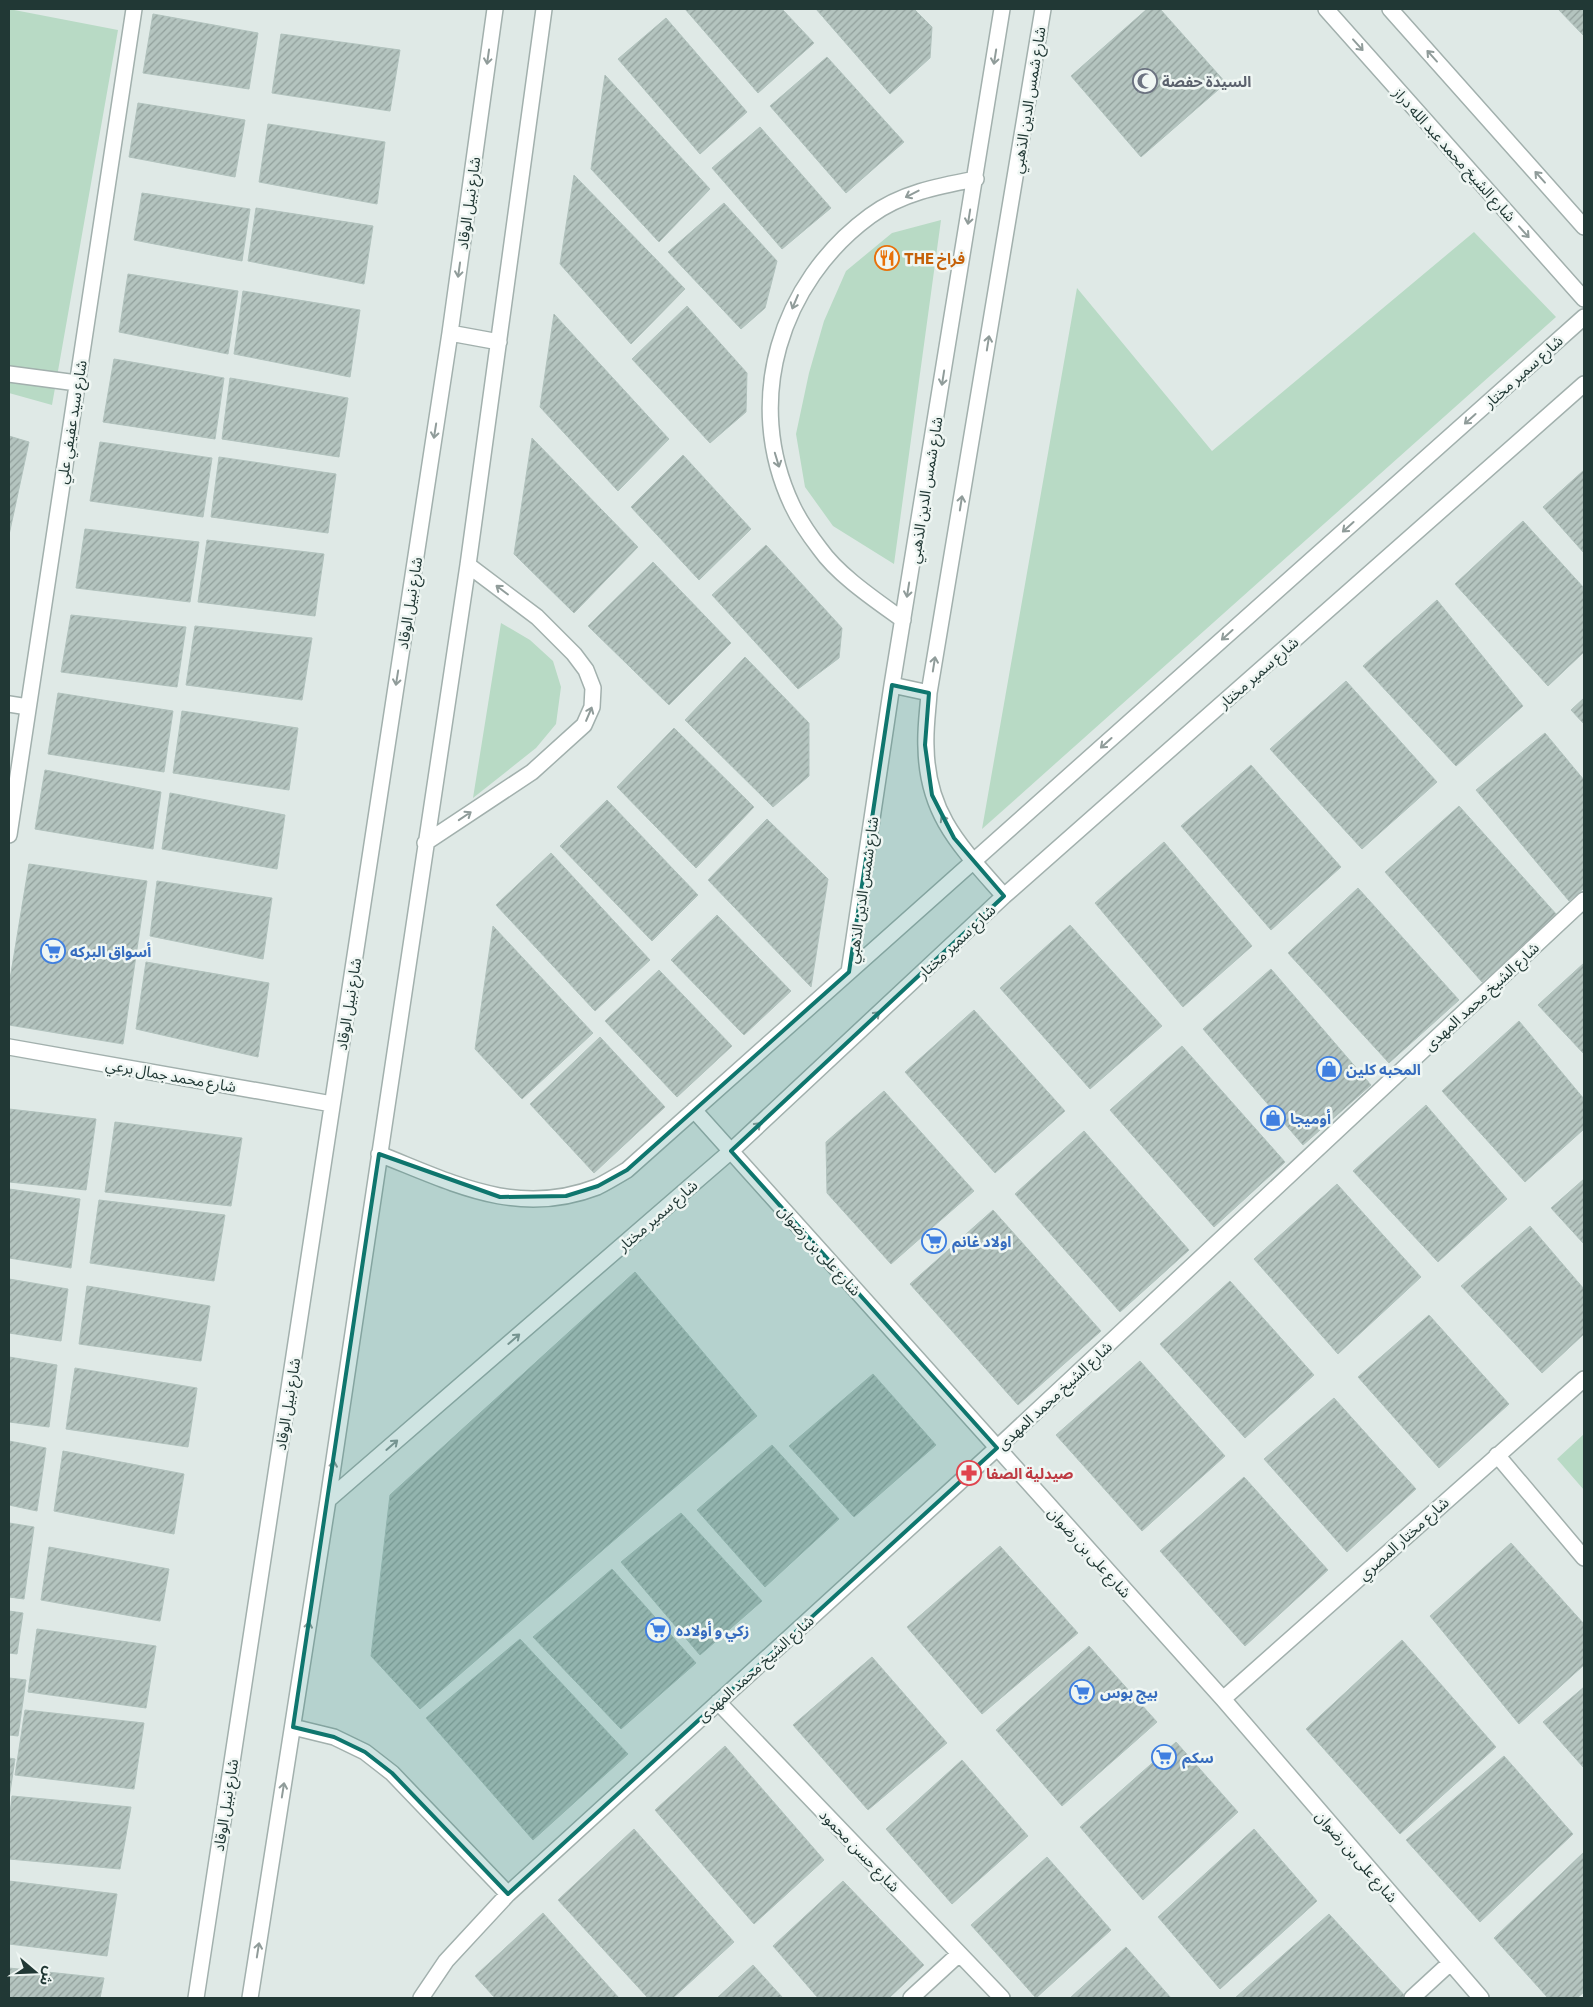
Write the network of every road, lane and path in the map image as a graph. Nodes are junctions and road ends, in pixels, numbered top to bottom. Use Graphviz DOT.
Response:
graph roads {
  1 [pos="134,9"];
  2 [pos="495,9"];
  3 [pos="1002,9"];
  4 [pos="1043,9"];
  5 [pos="1326,9"];
  6 [pos="1390,9"];
  7 [pos="547,11"];
  8 [pos="976,178"];
  9 [pos="1584,227"];
  10 [pos="1584,299"];
  11 [pos="1584,317"];
  12 [pos="450,333"];
  13 [pos="499,342"];
  14 [pos="9,374"];
  15 [pos="76,383"];
  16 [pos="1584,384"];
  17 [pos="468,565"];
  18 [pos="903,620"];
  19 [pos="892,685"];
  20 [pos="929,693"];
  21 [pos="9,704"];
  22 [pos="28,707"];
  23 [pos="9,835"];
  24 [pos="425,843"];
  25 [pos="974,861"];
  26 [pos="1004,896"];
  27 [pos="1584,900"];
  28 [pos="849,972"];
  29 [pos="9,1046"];
  30 [pos="332,1104"];
  31 [pos="694,1110"];
  32 [pos="731,1151"];
  33 [pos="379,1154"];
  34 [pos="1584,1378"];
  35 [pos="997,1448"];
  36 [pos="1497,1455"];
  37 [pos="328,1500"];
  38 [pos="1584,1558"];
  39 [pos="1223,1699"];
  40 [pos="718,1702"];
  41 [pos="293,1727"];
  42 [pos="508,1894"];
  43 [pos="959,1954"];
  44 [pos="1449,1964"];
  45 [pos="196,1998"];
  46 [pos="250,1998"];
  47 [pos="421,1998"];
  48 [pos="911,1998"];
  49 [pos="1002,1998"];
  50 [pos="1412,1998"];
  51 [pos="1481,1998"];
  1 -- 15 [label="street, شارع سيد عفيفي علي"];
  2 -- 12 [label="street, شارع نبيل الوقاد, one-way"];
  3 -- 8 [label="street, شارع شمس الدين الذهبي, one-way"];
  20 -- 4 [label="street, شارع شمس الدين الذهبي, one-way"];
  5 -- 10 [label="street, شارع الشيخ محمد عبد الله دراز, one-way"];
  9 -- 6 [label="street, one-way"];
  7 -- 13 [label="street"];
  8 -- 18 [label="street, شارع شمس الدين الذهبي, one-way"];
  8 -- 18 [label="street, one-way"];
  11 -- 25 [label="street, شارع سمير مختار, one-way"];
  12 -- 13 [label="street"];
  12 -- 30 [label="street, شارع نبيل الوقاد, one-way"];
  13 -- 17 [label="street"];
  14 -- 15 [label="street"];
  15 -- 22 [label="street, شارع سيد عفيفي علي"];
  16 -- 26 [label="street, شارع سمير مختار"];
  17 -- 24 [label="street"];
  24 -- 17 [label="street, one-way"];
  18 -- 19 [label="street, شارع شمس الدين الذهبي"];
  19 -- 20 [label="street"];
  19 -- 28 [label="street, شارع شمس الدين الذهبي"];
  25 -- 20 [label="street, شارع شمس الدين الذهبي, one-way"];
  21 -- 22 [label="street"];
  22 -- 23 [label="street, شارع سيد عفيفي علي"];
  24 -- 33 [label="street"];
  25 -- 26 [label="street, شارع شمس الدين الذهبي"];
  25 -- 28 [label="street, شارع سمير مختار"];
  32 -- 26 [label="street, شارع سمير مختار, one-way"];
  27 -- 35 [label="street, شارع الشيخ محمد المهدى"];
  28 -- 31 [label="street, شارع سمير مختار"];
  29 -- 30 [label="street, شارع محمد جمال برعي"];
  30 -- 45 [label="street, شارع نبيل الوقاد"];
  31 -- 32 [label="street, شارع على بن رضوان"];
  31 -- 33 [label="street, شارع سمير مختار"];
  32 -- 35 [label="street, شارع على بن رضوان"];
  37 -- 32 [label="street, شارع سمير مختار, one-way"];
  37 -- 33 [label="street, one-way"];
  34 -- 36 [label="street, شارع مختار المصري"];
  35 -- 39 [label="street, شارع على بن رضوان"];
  35 -- 40 [label="street, شارع الشيخ محمد المهدى"];
  36 -- 38 [label="street"];
  36 -- 39 [label="street, شارع مختار المصري"];
  41 -- 37 [label="street, one-way"];
  39 -- 44 [label="street, شارع على بن رضوان"];
  40 -- 42 [label="street, شارع الشيخ محمد المهدى"];
  40 -- 43 [label="street, شارع حسن محمود"];
  41 -- 42 [label="street"];
  46 -- 41 [label="street, one-way"];
  42 -- 47 [label="street, شارع الشيخ محمد المهدى"];
  43 -- 48 [label="street"];
  43 -- 49 [label="street, شارع حسن محمود"];
  44 -- 50 [label="street"];
  44 -- 51 [label="street, شارع على بن رضوان"];
}
